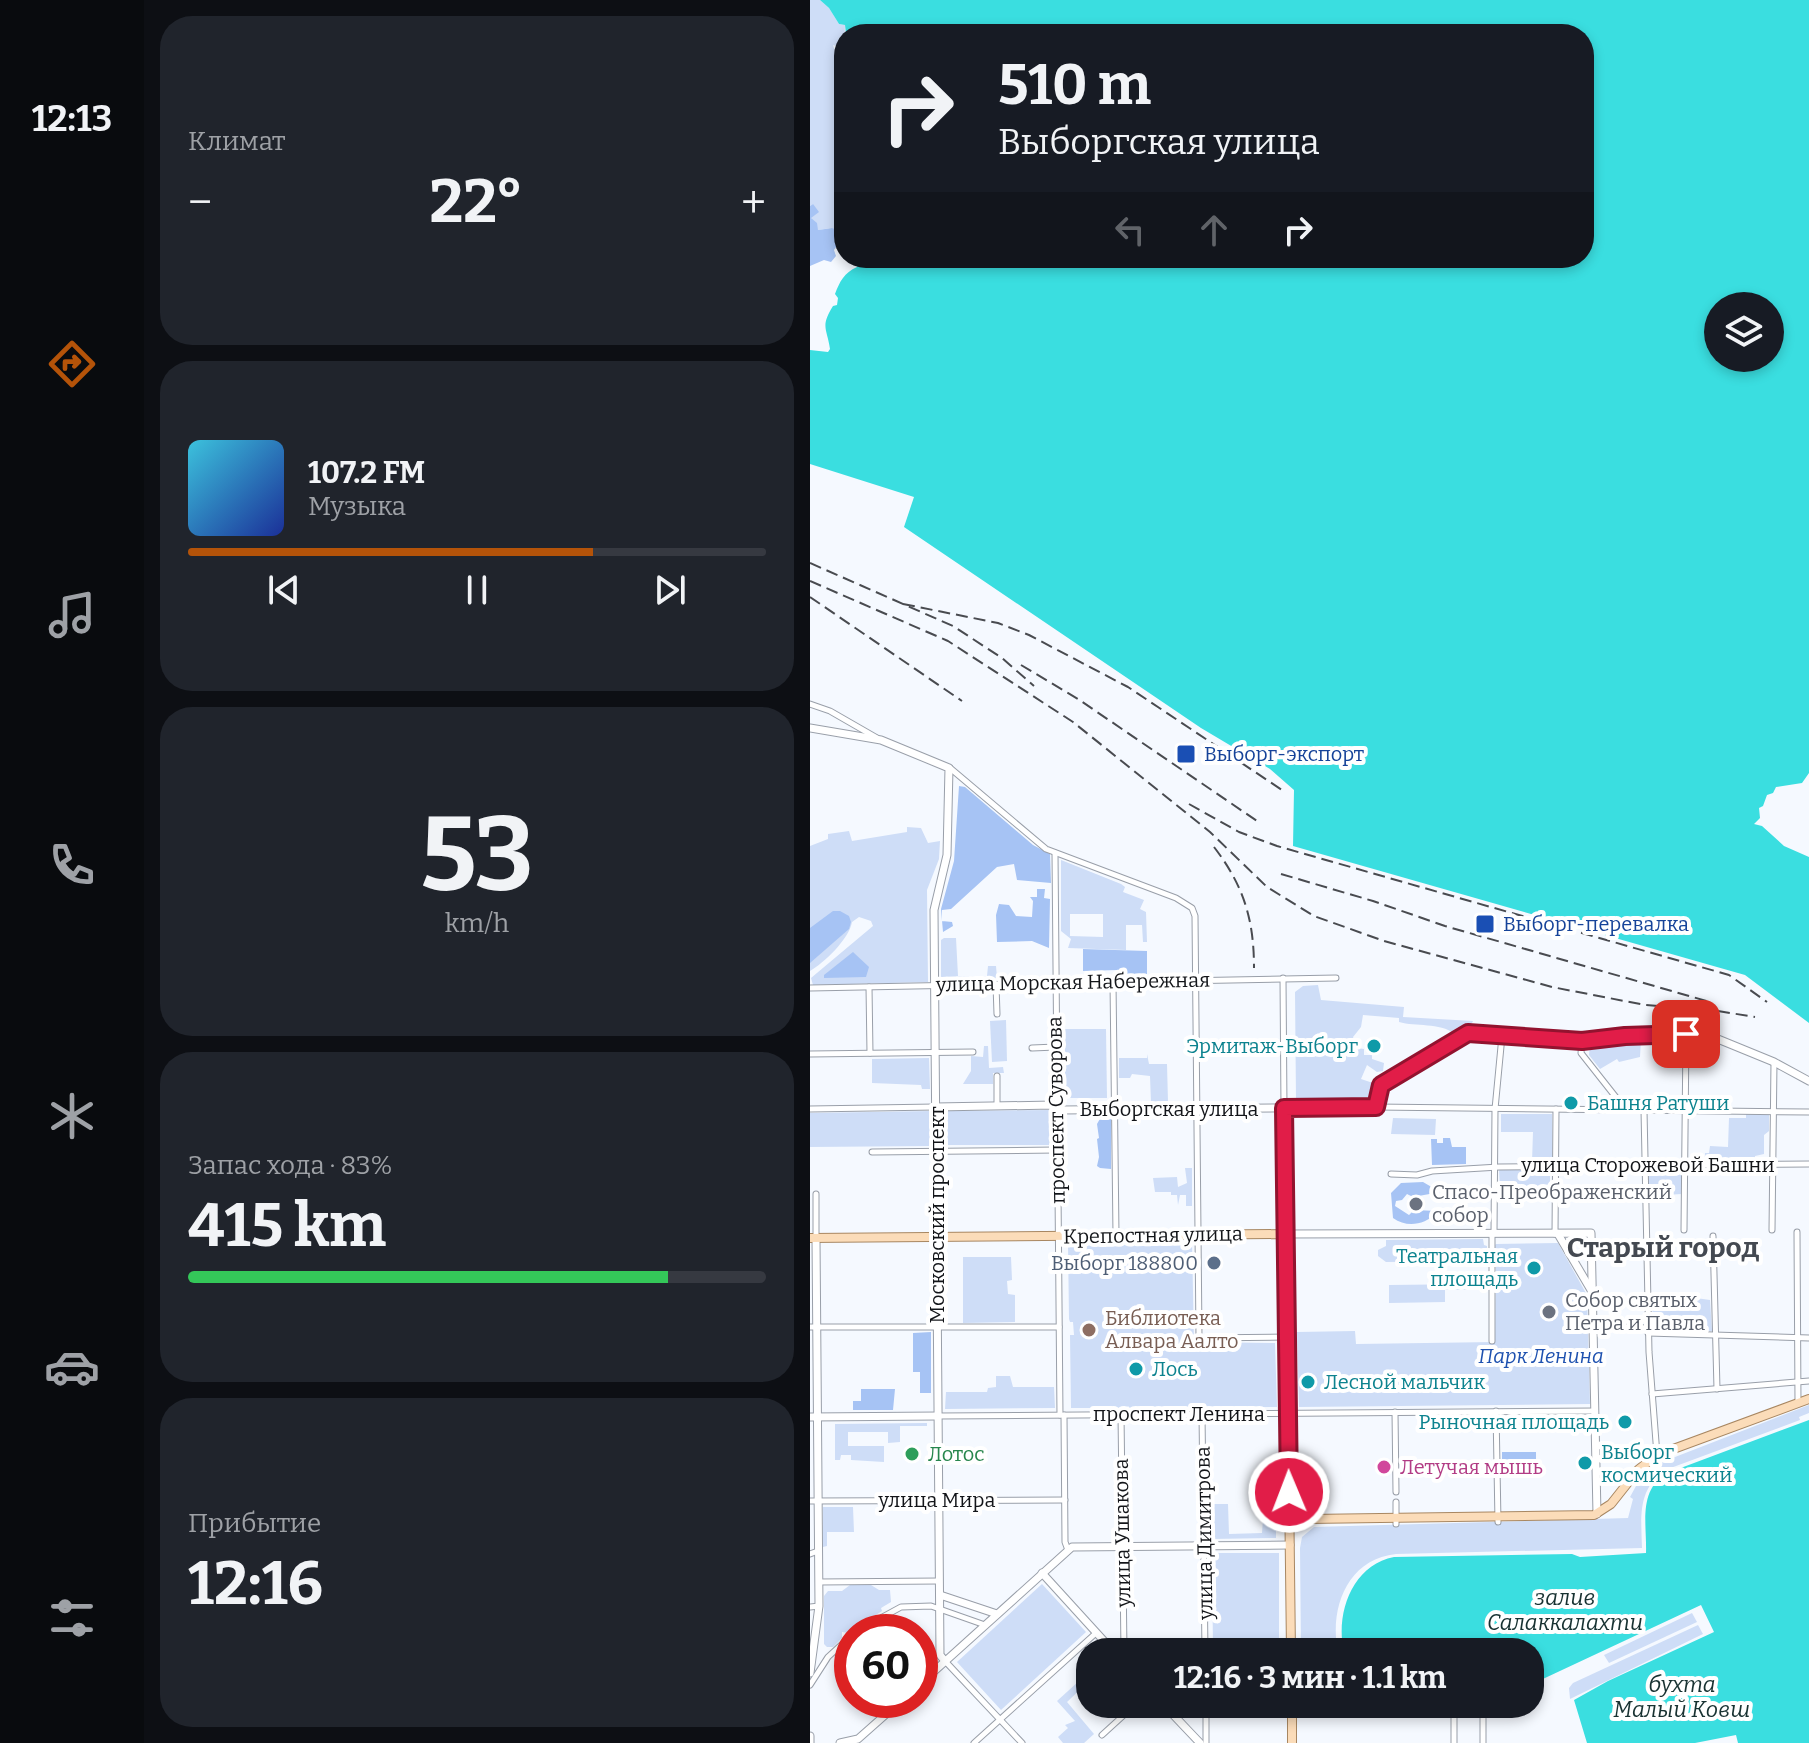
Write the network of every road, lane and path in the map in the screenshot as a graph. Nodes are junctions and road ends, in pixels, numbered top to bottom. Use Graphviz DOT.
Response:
graph roads {
  1 [pos="810,704"];
  2 [pos="843,719"];
  3 [pos="810,728"];
  4 [pos="838,731"];
  5 [pos="881,740"];
  6 [pos="949,768"];
  7 [pos="1055,853"];
  8 [pos="1283,978"];
  9 [pos="1336,978"];
  10 [pos="1194,980"];
  11 [pos="1113,982"];
  12 [pos="1055,983"];
  13 [pos="996,985"];
  14 [pos="935,986"];
  15 [pos="869,987"];
  16 [pos="810,988"];
  17 [pos="997,1014"];
  18 [pos="1686,1034"];
  19 [pos="1502,1036"];
  20 [pos="1582,1041"];
  21 [pos="1056,1047"];
  22 [pos="1032,1048"];
  23 [pos="936,1052"];
  24 [pos="973,1052"];
  25 [pos="870,1053"];
  26 [pos="810,1054"];
  27 [pos="1774,1062"];
  28 [pos="997,1076"];
  29 [pos="1809,1081"];
  30 [pos="997,1106"];
  31 [pos="936,1107"];
  32 [pos="1376,1107"];
  33 [pos="1057,1108"];
  34 [pos="1284,1108"];
  35 [pos="810,1109"];
  36 [pos="1196,1109"];
  37 [pos="1495,1109"];
  38 [pos="1556,1109"];
  39 [pos="1115,1110"];
  40 [pos="1626,1110"];
  41 [pos="1644,1110"];
  42 [pos="1685,1111"];
  43 [pos="1772,1112"];
  44 [pos="1809,1112"];
  45 [pos="937,1150"];
  46 [pos="1057,1150"];
  47 [pos="872,1152"];
  48 [pos="1772,1164"];
  49 [pos="1809,1164"];
  50 [pos="1645,1165"];
  51 [pos="1684,1165"];
  52 [pos="1556,1166"];
  53 [pos="1495,1168"];
  54 [pos="1391,1174"];
  55 [pos="816,1194"];
  56 [pos="1684,1230"];
  57 [pos="1772,1230"];
  58 [pos="1797,1232"];
  59 [pos="1493,1233"];
  60 [pos="1286,1234"];
  61 [pos="1556,1234"];
  62 [pos="1198,1235"];
  63 [pos="1058,1236"];
  64 [pos="1116,1236"];
  65 [pos="1713,1236"];
  66 [pos="937,1237"];
  67 [pos="813,1238"];
  68 [pos="1593,1293"];
  69 [pos="1594,1326"];
  70 [pos="814,1327"];
  71 [pos="938,1327"];
  72 [pos="1059,1327"];
  73 [pos="1648,1330"];
  74 [pos="1715,1335"];
  75 [pos="1287,1337"];
  76 [pos="1798,1337"];
  77 [pos="1809,1338"];
  78 [pos="1492,1341"];
  79 [pos="1809,1381"];
  80 [pos="1798,1382"];
  81 [pos="1717,1389"];
  82 [pos="1652,1394"];
  83 [pos="1809,1399"];
  84 [pos="1798,1404"];
  85 [pos="1496,1411"];
  86 [pos="1595,1411"];
  87 [pos="1395,1412"];
  88 [pos="1121,1414"];
  89 [pos="1202,1414"];
  90 [pos="1287,1414"];
  91 [pos="1062,1415"];
  92 [pos="938,1416"];
  93 [pos="814,1417"];
  94 [pos="1657,1455"];
  95 [pos="1396,1492"];
  96 [pos="1065,1500"];
  97 [pos="814,1501"];
  98 [pos="939,1501"];
  99 [pos="1396,1502"];
  100 [pos="1597,1514"];
  101 [pos="1498,1519"];
  102 [pos="1396,1521"];
  103 [pos="1289,1523"];
  104 [pos="1290,1545"];
  105 [pos="1122,1546"];
  106 [pos="1204,1546"];
  107 [pos="1068,1550"];
  108 [pos="814,1552"];
  109 [pos="1042,1573"];
  110 [pos="939,1581"];
  111 [pos="819,1582"];
  112 [pos="940,1595"];
  113 [pos="814,1606"];
  114 [pos="940,1609"];
  115 [pos="885,1614"];
  116 [pos="997,1614"];
  117 [pos="985,1625"];
  118 [pos="813,1626"];
  119 [pos="1096,1633"];
  120 [pos="1101,1638"];
  121 [pos="1124,1638"];
  122 [pos="1205,1638"];
  123 [pos="1291,1638"];
  124 [pos="834,1651"];
  125 [pos="811,1652"];
  126 [pos="945,1661"];
  127 [pos="938,1667"];
  128 [pos="810,1673"];
  129 [pos="810,1685"];
  130 [pos="882,1718"];
  131 [pos="1121,1718"];
  132 [pos="1176,1718"];
  133 [pos="1206,1718"];
  134 [pos="1292,1718"];
  135 [pos="1454,1718"];
  136 [pos="1483,1718"];
  137 [pos="1000,1720"];
  138 [pos="864,1734"];
  139 [pos="1102,1735"];
  140 [pos="810,1736"];
  141 [pos="810,1743"];
  142 [pos="840,1743"];
  143 [pos="871,1743"];
  144 [pos="974,1743"];
  145 [pos="1022,1743"];
  146 [pos="1200,1743"];
  147 [pos="1206,1743"];
  148 [pos="1292,1743"];
  149 [pos="1454,1743"];
  150 [pos="1483,1743"];
  1 -- 2 [label="street"];
  2 -- 4 [label="street"];
  2 -- 5 [label="street"];
  3 -- 4 [label="street"];
  4 -- 5 [label="street"];
  5 -- 6 [label="street"];
  6 -- 7 [label="street"];
  6 -- 14 [label="street, Московский проспект"];
  7 -- 10 [label="street"];
  7 -- 12 [label="street, проспект Суворова"];
  8 -- 9 [label="street, улица Морская Набережная"];
  8 -- 10 [label="street, улица Морская Набережная"];
  8 -- 34 [label="street"];
  10 -- 11 [label="street, улица Морская Набережная"];
  10 -- 36 [label="street"];
  11 -- 12 [label="street, улица Морская Набережная"];
  11 -- 39 [label="street"];
  12 -- 13 [label="street, улица Морская Набережная"];
  12 -- 21 [label="street, проспект Суворова"];
  13 -- 14 [label="street, улица Морская Набережная"];
  13 -- 17 [label="street"];
  14 -- 15 [label="street, улица Морская Набережная"];
  14 -- 23 [label="street, Московский проспект"];
  15 -- 16 [label="street, улица Морская Набережная"];
  15 -- 25 [label="street"];
  18 -- 20 [label="street"];
  18 -- 27 [label="street"];
  18 -- 42 [label="street"];
  19 -- 20 [label="street"];
  19 -- 32 [label="street"];
  19 -- 37 [label="street"];
  20 -- 40 [label="street"];
  21 -- 22 [label="street"];
  21 -- 33 [label="street, проспект Суворова"];
  23 -- 24 [label="street"];
  23 -- 25 [label="street"];
  23 -- 31 [label="street, Московский проспект"];
  25 -- 26 [label="street"];
  27 -- 29 [label="street"];
  27 -- 43 [label="street"];
  28 -- 30 [label="street"];
  30 -- 31 [label="street, Выборгская улица"];
  30 -- 33 [label="street, Выборгская улица"];
  31 -- 35 [label="street"];
  31 -- 45 [label="street, Московский проспект"];
  32 -- 34 [label="street, Выборгская улица"];
  32 -- 37 [label="street, Выборгская улица"];
  33 -- 39 [label="street, Выборгская улица"];
  33 -- 46 [label="street, проспект Суворова"];
  34 -- 36 [label="street, Выборгская улица"];
  34 -- 60 [label="street"];
  36 -- 39 [label="street, Выборгская улица"];
  36 -- 62 [label="street"];
  37 -- 38 [label="street, Выборгская улица"];
  37 -- 53 [label="street"];
  38 -- 40 [label="street, Выборгская улица"];
  38 -- 52 [label="street"];
  39 -- 64 [label="street"];
  40 -- 41 [label="street, Выборгская улица"];
  41 -- 42 [label="street, Выборгская улица"];
  41 -- 50 [label="street"];
  42 -- 43 [label="street, Выборгская улица"];
  42 -- 51 [label="street"];
  43 -- 44 [label="street, Выборгская улица"];
  43 -- 48 [label="street"];
  45 -- 46 [label="street"];
  45 -- 47 [label="street"];
  45 -- 66 [label="street, Московский проспект"];
  46 -- 63 [label="street, проспект Суворова"];
  48 -- 49 [label="street, улица Сторожевой Башни"];
  48 -- 51 [label="street, улица Сторожевой Башни"];
  48 -- 57 [label="street"];
  50 -- 51 [label="street, улица Сторожевой Башни"];
  50 -- 52 [label="street, улица Сторожевой Башни"];
  50 -- 73 [label="street"];
  51 -- 56 [label="street"];
  52 -- 53 [label="street, улица Сторожевой Башни"];
  52 -- 61 [label="street"];
  53 -- 54 [label="street, улица Сторожевой Башни"];
  53 -- 59 [label="street"];
  55 -- 67 [label="street"];
  58 -- 76 [label="street"];
  59 -- 60 [label="street, Крепостная улица"];
  59 -- 61 [label="street, Крепостная улица"];
  59 -- 78 [label="street"];
  60 -- 62 [label="main road, Крепостная улица"];
  60 -- 75 [label="main road"];
  61 -- 68 [label="street"];
  61 -- 68 [label="street, Крепостная улица"];
  62 -- 64 [label="main road, Крепостная улица"];
  62 -- 75 [label="street"];
  63 -- 64 [label="main road, Крепостная улица"];
  63 -- 66 [label="main road, Крепостная улица"];
  63 -- 72 [label="street, проспект Суворова"];
  65 -- 74 [label="street"];
  66 -- 67 [label="main road, Крепостная улица"];
  66 -- 71 [label="street, Московский проспект"];
  67 -- 70 [label="street"];
  68 -- 69 [label="street"];
  69 -- 73 [label="street"];
  69 -- 86 [label="street"];
  70 -- 71 [label="street"];
  70 -- 93 [label="street"];
  71 -- 72 [label="street"];
  71 -- 92 [label="street, Московский проспект"];
  72 -- 91 [label="street, проспект Суворова"];
  73 -- 74 [label="street"];
  73 -- 82 [label="street"];
  74 -- 76 [label="street"];
  74 -- 81 [label="street"];
  75 -- 90 [label="main road"];
  76 -- 77 [label="street"];
  76 -- 80 [label="street"];
  79 -- 80 [label="street"];
  80 -- 81 [label="street"];
  80 -- 84 [label="street"];
  81 -- 82 [label="street"];
  82 -- 94 [label="street"];
  83 -- 84 [label="main road"];
  84 -- 94 [label="main road"];
  85 -- 86 [label="street, проспект Ленина"];
  85 -- 87 [label="street, проспект Ленина"];
  85 -- 101 [label="street"];
  86 -- 100 [label="street"];
  87 -- 90 [label="street, проспект Ленина"];
  87 -- 95 [label="street"];
  88 -- 89 [label="street, проспект Ленина"];
  88 -- 91 [label="street, проспект Ленина"];
  88 -- 105 [label="street, улица Ушакова"];
  89 -- 90 [label="street, проспект Ленина"];
  89 -- 106 [label="street, улица Димитрова"];
  90 -- 103 [label="main road"];
  91 -- 92 [label="street, проспект Ленина"];
  91 -- 96 [label="street, проспект Суворова"];
  92 -- 93 [label="street, проспект Ленина"];
  92 -- 98 [label="street, Московский проспект"];
  93 -- 97 [label="street"];
  94 -- 100 [label="main road"];
  96 -- 98 [label="street, улица Мира"];
  96 -- 107 [label="street, проспект Суворова"];
  97 -- 98 [label="street, улица Мира"];
  97 -- 108 [label="street"];
  98 -- 110 [label="street, Московский проспект"];
  99 -- 102 [label="street"];
  100 -- 101 [label="main road"];
  101 -- 102 [label="main road"];
  102 -- 103 [label="main road"];
  103 -- 104 [label="main road"];
  104 -- 106 [label="street"];
  104 -- 123 [label="main road"];
  105 -- 106 [label="street"];
  105 -- 107 [label="street"];
  105 -- 121 [label="street, улица Ушакова"];
  106 -- 122 [label="street, улица Димитрова"];
  107 -- 109 [label="street"];
  108 -- 111 [label="street"];
  109 -- 116 [label="street"];
  109 -- 119 [label="street"];
  110 -- 111 [label="street"];
  110 -- 112 [label="street, Московский проспект"];
  111 -- 113 [label="street"];
  112 -- 114 [label="street, Московский проспект"];
  112 -- 116 [label="street"];
  113 -- 118 [label="street"];
  114 -- 115 [label="street"];
  114 -- 117 [label="street"];
  114 -- 126 [label="street, Московский проспект"];
  116 -- 117 [label="street"];
  117 -- 126 [label="street"];
  118 -- 125 [label="street"];
  119 -- 120 [label="street"];
  119 -- 137 [label="street"];
  124 -- 129 [label="street"];
  125 -- 128 [label="street"];
  126 -- 127 [label="street"];
  126 -- 137 [label="street"];
  130 -- 138 [label="street"];
  131 -- 139 [label="street"];
  132 -- 146 [label="street"];
  133 -- 147 [label="street"];
  134 -- 148 [label="main road"];
  135 -- 149 [label="street"];
  136 -- 150 [label="street"];
  137 -- 144 [label="street"];
  137 -- 145 [label="street"];
  138 -- 142 [label="street"];
  138 -- 143 [label="street"];
  140 -- 141 [label="street"];
}
